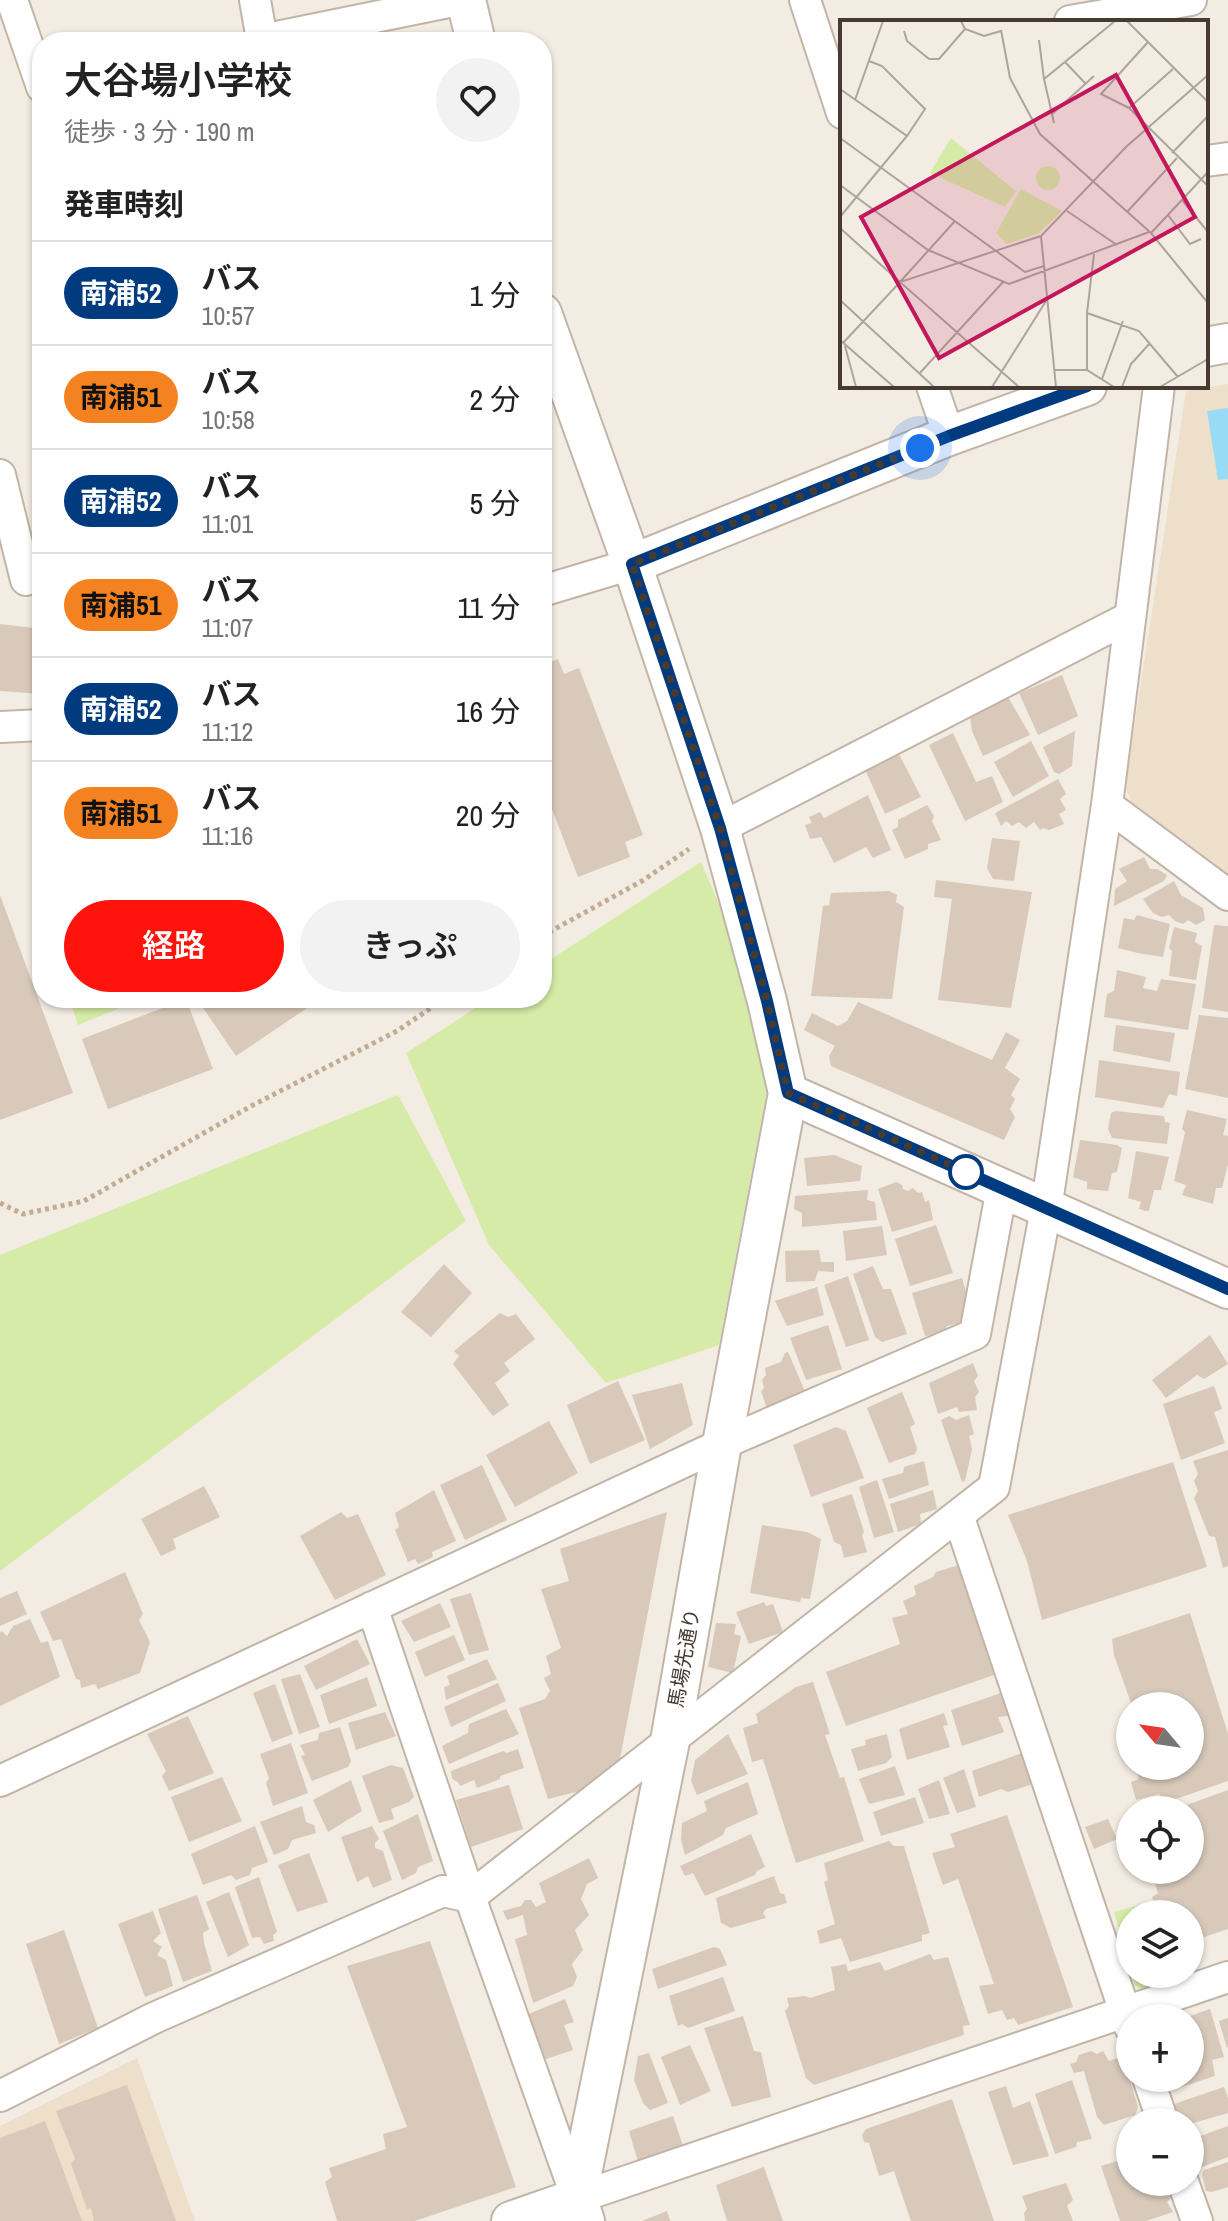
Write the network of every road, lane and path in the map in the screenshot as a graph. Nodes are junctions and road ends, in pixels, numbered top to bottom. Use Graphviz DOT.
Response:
graph roads {
  1 [pos="12,0"];
  2 [pos="255,0"];
  3 [pos="458,0"];
  4 [pos="466,0"];
  5 [pos="805,0"];
  6 [pos="1063,0"];
  7 [pos="1191,0"];
  8 [pos="1069,20"];
  9 [pos="1081,20"];
  10 [pos="258,32"];
  11 [pos="303,32"];
  12 [pos="474,32"];
  13 [pos="32,58"];
  14 [pos="840,107"];
  15 [pos="1228,158"];
  16 [pos="1208,161"];
  17 [pos="552,341"];
  18 [pos="1228,343"];
  19 [pos="1208,347"];
  20 [pos="933,388"];
  21 [pos="1081,388"];
  22 [pos="1159,388"];
  23 [pos="949,436"];
  24 [pos="0,475"];
  25 [pos="632,564"];
  26 [pos="23,580"];
  27 [pos="552,588"];
  28 [pos="1130,617"];
  29 [pos="32,725"];
  30 [pos="0,727"];
  31 [pos="1107,805"];
  32 [pos="720,828"];
  33 [pos="1228,895"];
  34 [pos="552,930"];
  35 [pos="431,1008"];
  36 [pos="788,1093"];
  37 [pos="1002,1188"];
  38 [pos="0,1203"];
  39 [pos="1046,1209"];
  40 [pos="1228,1289"];
  41 [pos="722,1444"];
  42 [pos="958,1515"];
  43 [pos="372,1607"];
  44 [pos="670,1741"];
  45 [pos="0,1781"];
  46 [pos="470,1897"];
  47 [pos="1228,1977"];
  48 [pos="1123,2004"];
  49 [pos="1164,2004"];
  50 [pos="1116,2023"];
  51 [pos="0,2096"];
  52 [pos="1188,2196"];
  53 [pos="581,2210"];
  54 [pos="511,2221"];
  55 [pos="1197,2221"];
  1 -- 13 [label="street"];
  2 -- 10 [label="street"];
  3 -- 11 [label="street"];
  4 -- 12 [label="street"];
  5 -- 14 [label="street"];
  6 -- 8 [label="street"];
  7 -- 9 [label="street"];
  15 -- 16 [label="street"];
  17 -- 25 [label="street"];
  18 -- 19 [label="street"];
  20 -- 23 [label="street"];
  21 -- 23 [label="street"];
  22 -- 28 [label="street"];
  23 -- 25 [label="street"];
  24 -- 26 [label="street"];
  25 -- 27 [label="street"];
  25 -- 32 [label="street"];
  28 -- 31 [label="street"];
  28 -- 32 [label="street"];
  29 -- 30 [label="street"];
  31 -- 33 [label="street"];
  31 -- 39 [label="street"];
  32 -- 34 [label="path"];
  32 -- 36 [label="street"];
  35 -- 38 [label="path"];
  36 -- 37 [label="street"];
  36 -- 41 [label="street, 馬場先通り"];
  37 -- 39 [label="street"];
  37 -- 41 [label="street"];
  39 -- 40 [label="street"];
  39 -- 42 [label="street"];
  41 -- 43 [label="street"];
  41 -- 44 [label="street, 馬場先通り"];
  42 -- 44 [label="street"];
  42 -- 48 [label="street"];
  43 -- 45 [label="street"];
  43 -- 46 [label="street"];
  44 -- 46 [label="street"];
  44 -- 53 [label="street, 馬場先通り"];
  46 -- 51 [label="street"];
  46 -- 53 [label="street"];
  47 -- 49 [label="street"];
  50 -- 53 [label="street"];
  52 -- 55 [label="street"];
  53 -- 54 [label="street"];
}
